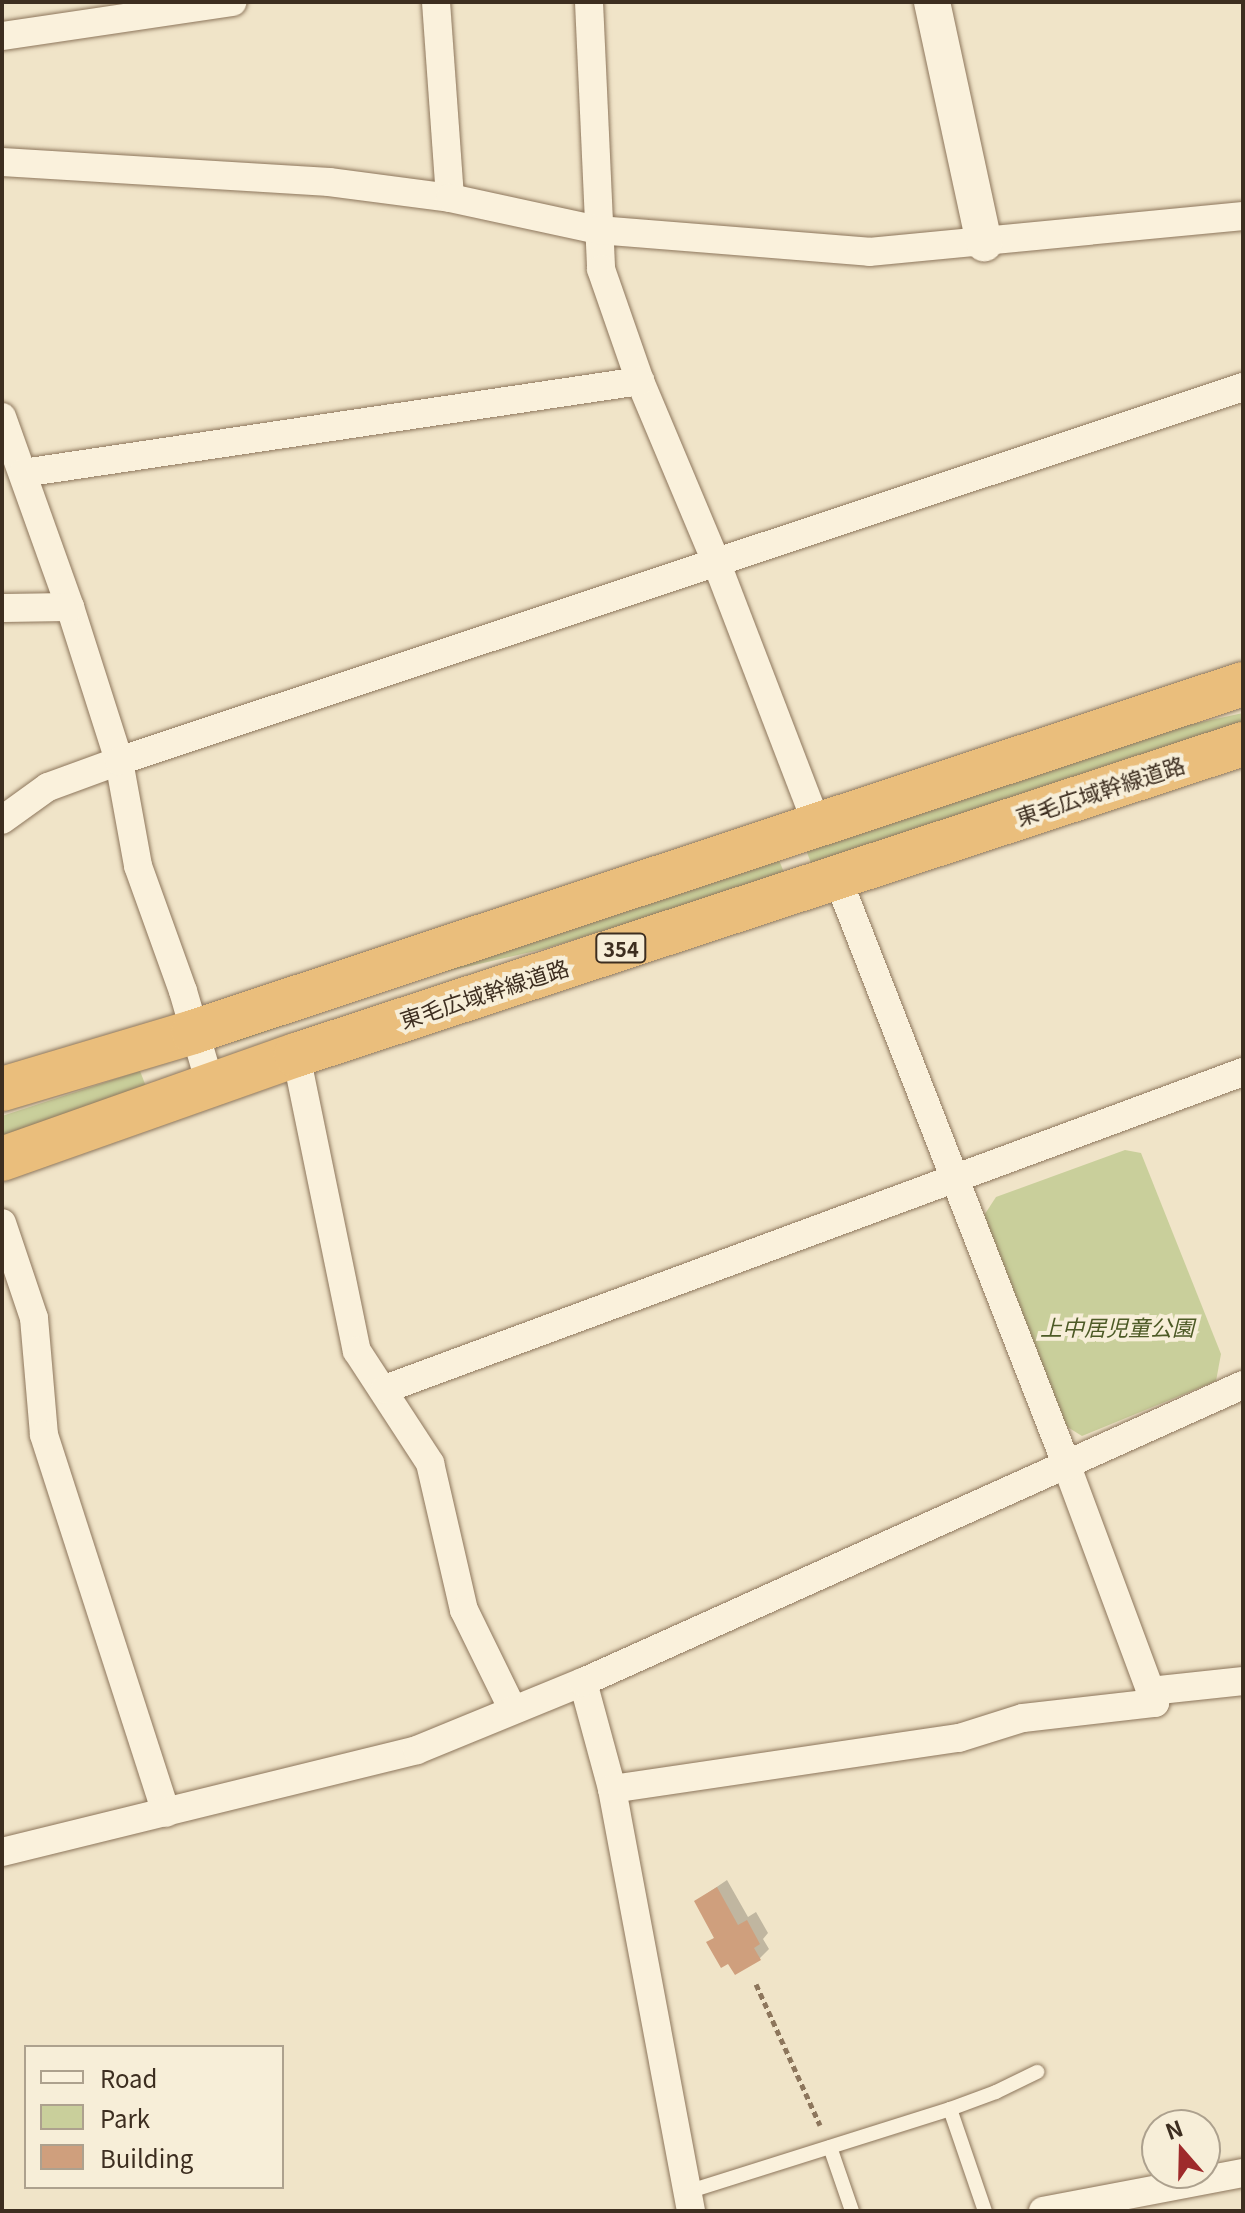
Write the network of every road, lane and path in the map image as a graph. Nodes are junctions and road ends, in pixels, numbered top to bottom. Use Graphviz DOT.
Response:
graph roads {
  1 [pos="233,2"];
  2 [pos="436,2"];
  3 [pos="589,2"];
  4 [pos="932,2"];
  5 [pos="2,36"];
  6 [pos="2,162"];
  7 [pos="450,198"];
  8 [pos="1243,216"];
  9 [pos="598,230"];
  10 [pos="984,243"];
  11 [pos="640,381"];
  12 [pos="1243,387"];
  13 [pos="2,417"];
  14 [pos="23,473"];
  15 [pos="717,564"];
  16 [pos="70,607"];
  17 [pos="2,608"];
  18 [pos="1243,684"];
  19 [pos="1243,744"];
  20 [pos="119,761"];
  21 [pos="2,820"];
  22 [pos="817,824"];
  23 [pos="837,877"];
  24 [pos="193,1032"];
  25 [pos="296,1055"];
  26 [pos="1243,1072"];
  27 [pos="210,1084"];
  28 [pos="2,1089"];
  29 [pos="2,1159"];
  30 [pos="952,1178"];
  31 [pos="2,1223"];
  32 [pos="1243,1385"];
  33 [pos="385,1389"];
  34 [pos="1067,1466"];
  35 [pos="1243,1681"];
  36 [pos="583,1682"];
  37 [pos="1150,1691"];
  38 [pos="513,1710"];
  39 [pos="612,1789"];
  40 [pos="166,1813"];
  41 [pos="2,1852"];
  42 [pos="756,1984"];
  43 [pos="1037,2072"];
  44 [pos="950,2109"];
  45 [pos="830,2147"];
  46 [pos="1243,2173"];
  47 [pos="689,2202"];
  48 [pos="852,2211"];
  49 [pos="985,2211"];
  50 [pos="1043,2211"];
  1 -- 5 [label="street"];
  2 -- 7 [label="street"];
  3 -- 9 [label="street"];
  4 -- 10 [label="street"];
  6 -- 7 [label="street"];
  7 -- 9 [label="street"];
  8 -- 10 [label="street"];
  9 -- 10 [label="street"];
  9 -- 11 [label="street"];
  11 -- 14 [label="street"];
  11 -- 15 [label="street"];
  12 -- 15 [label="street"];
  13 -- 14 [label="street"];
  14 -- 16 [label="street"];
  15 -- 20 [label="street"];
  15 -- 22 [label="street"];
  16 -- 17 [label="street"];
  16 -- 20 [label="street"];
  18 -- 22 [label="highway, 354"];
  19 -- 23 [label="highway, 東毛広域幹線道路 / 354"];
  20 -- 21 [label="street"];
  20 -- 24 [label="street"];
  22 -- 24 [label="highway, 354"];
  23 -- 25 [label="highway, 東毛広域幹線道路 / 354"];
  23 -- 30 [label="street"];
  24 -- 27 [label="street"];
  24 -- 28 [label="highway, 354"];
  25 -- 27 [label="highway, 東毛広域幹線道路 / 354"];
  25 -- 33 [label="street"];
  26 -- 30 [label="street"];
  27 -- 29 [label="highway, 東毛広域幹線道路 / 354"];
  30 -- 33 [label="street"];
  30 -- 34 [label="street"];
  31 -- 40 [label="street"];
  32 -- 34 [label="street"];
  33 -- 38 [label="street"];
  34 -- 36 [label="street"];
  34 -- 37 [label="street"];
  35 -- 37 [label="street"];
  36 -- 38 [label="street"];
  36 -- 39 [label="street"];
  37 -- 39 [label="street"];
  38 -- 40 [label="street"];
  39 -- 47 [label="street"];
  40 -- 41 [label="street"];
  42 -- 45 [label="path"];
  43 -- 44 [label="lane"];
  44 -- 45 [label="lane"];
  44 -- 49 [label="lane"];
  45 -- 47 [label="lane"];
  45 -- 48 [label="lane"];
  46 -- 50 [label="street"];
}
